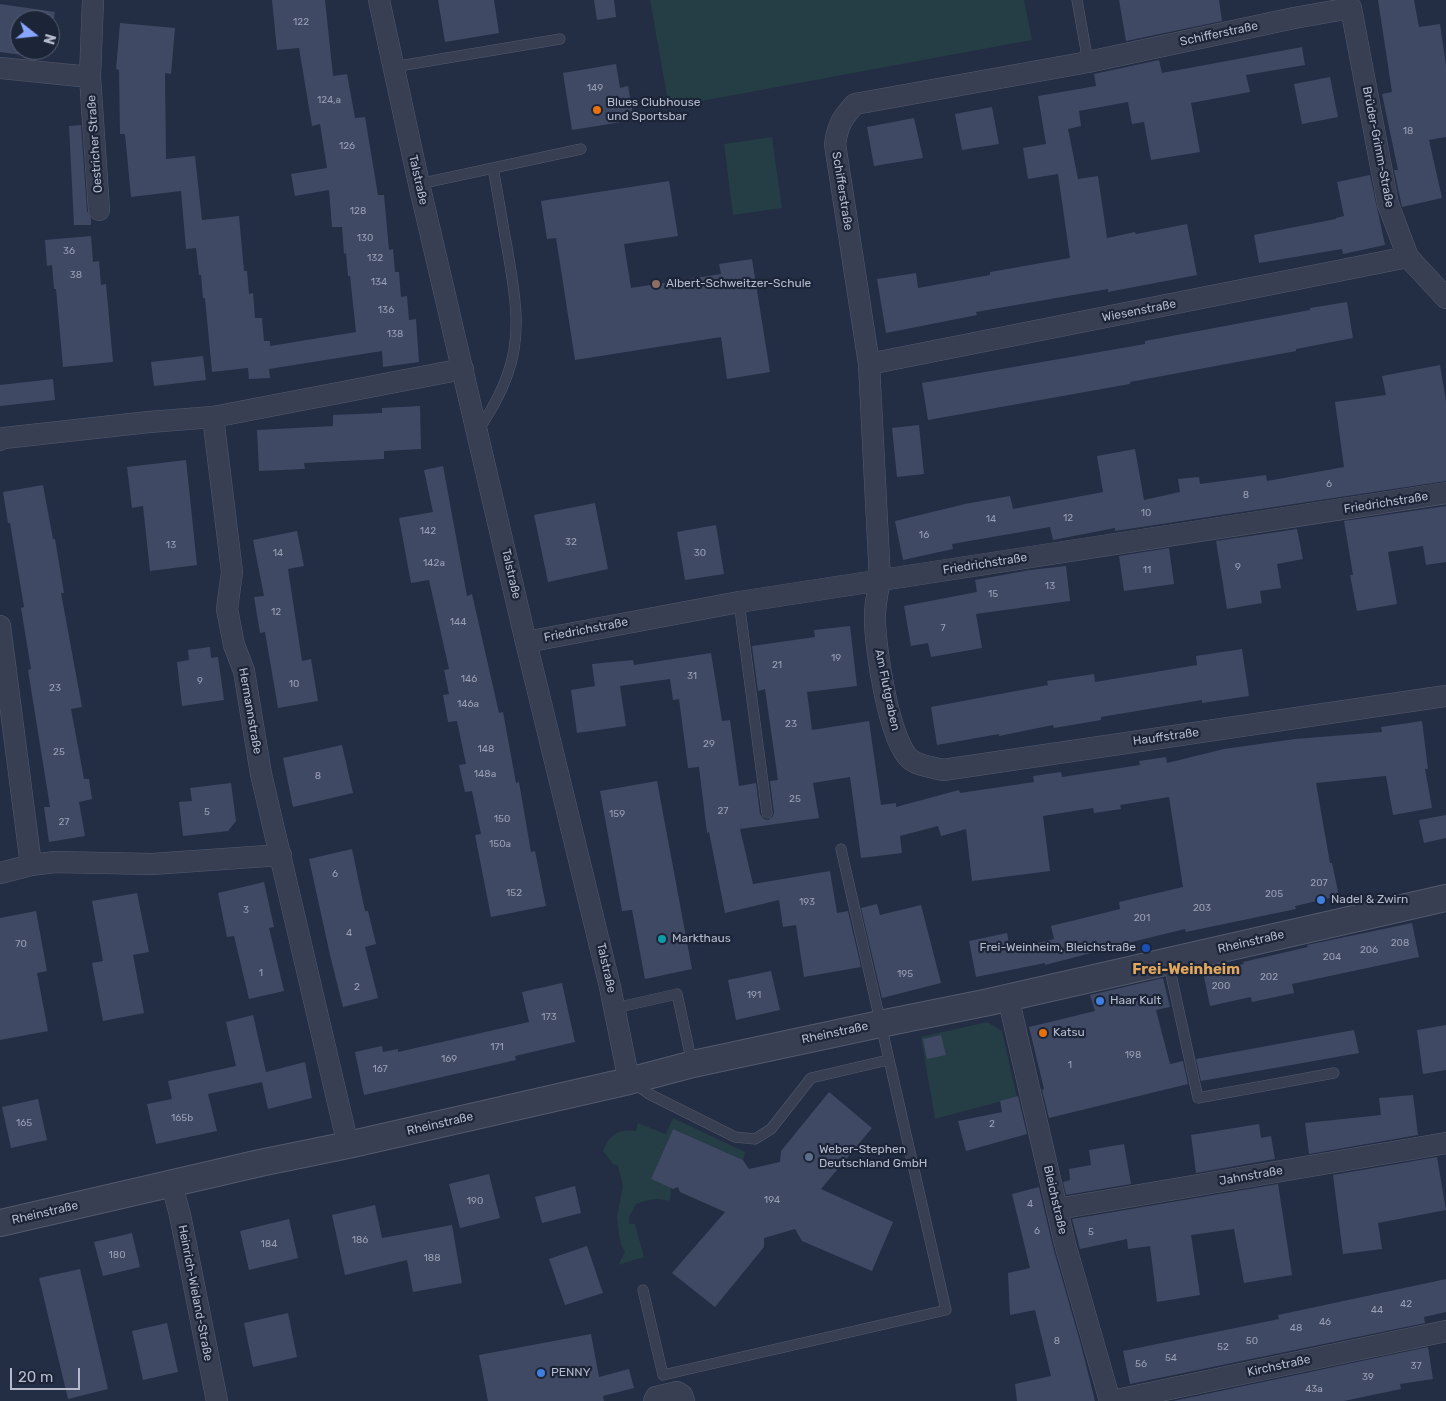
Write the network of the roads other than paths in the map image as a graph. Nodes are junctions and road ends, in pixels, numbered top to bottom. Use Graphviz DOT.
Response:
graph roads {
  1 [pos="93,0"];
  2 [pos="379,0"];
  3 [pos="1077,0"];
  4 [pos="1351,4"];
  5 [pos="1292,9"];
  6 [pos="560,39"];
  7 [pos="1088,62"];
  8 [pos="393,67"];
  9 [pos="0,68"];
  10 [pos="90,77"];
  11 [pos="581,149"];
  12 [pos="493,168"];
  13 [pos="419,184"];
  14 [pos="99,210"];
  15 [pos="1408,258"];
  16 [pos="1446,298"];
  17 [pos="863,364"];
  18 [pos="464,369"];
  19 [pos="214,417"];
  20 [pos="478,432"];
  21 [pos="0,440"];
  22 [pos="1446,493"];
  23 [pos="880,580"];
  24 [pos="739,602"];
  25 [pos="0,626"];
  26 [pos="526,642"];
  27 [pos="1446,696"];
  28 [pos="897,741"];
  29 [pos="767,813"];
  30 [pos="841,849"];
  31 [pos="281,855"];
  32 [pos="31,865"];
  33 [pos="0,873"];
  34 [pos="1446,898"];
  35 [pos="1168,960"];
  36 [pos="1008,997"];
  37 [pos="615,1008"];
  38 [pos="880,1024"];
  39 [pos="888,1060"];
  40 [pos="692,1064"];
  41 [pos="1334,1073"];
  42 [pos="629,1081"];
  43 [pos="1446,1142"];
  44 [pos="348,1145"];
  45 [pos="172,1184"];
  46 [pos="1057,1209"];
  47 [pos="0,1223"];
  48 [pos="643,1290"];
  49 [pos="1446,1331"];
  50 [pos="217,1401"];
  51 [pos="654,1401"];
  52 [pos="684,1401"];
  53 [pos="1111,1401"];
  1 -- 10 [label="street, Oestricher Straße"];
  2 -- 8 [label="street, Talstraße"];
  3 -- 7 [label="lane"];
  4 -- 5 [label="street, Brüder-Grimm-Straße"];
  4 -- 15 [label="street, Brüder-Grimm-Straße"];
  5 -- 7 [label="street, Schifferstraße"];
  6 -- 8 [label="lane"];
  7 -- 17 [label="street, Schifferstraße"];
  8 -- 13 [label="street, Talstraße"];
  9 -- 10 [label="street, Oestricher Straße"];
  10 -- 14 [label="street, Oestricher Straße"];
  11 -- 12 [label="lane"];
  12 -- 13 [label="lane"];
  12 -- 20 [label="lane"];
  13 -- 18 [label="street, Talstraße"];
  15 -- 16 [label="street, Brüder-Grimm-Straße"];
  15 -- 17 [label="street, Wiesenstraße"];
  17 -- 23 [label="street, Schifferstraße"];
  18 -- 19 [label="street"];
  18 -- 20 [label="street, Talstraße"];
  19 -- 21 [label="street"];
  19 -- 31 [label="street, Hermannstraße"];
  20 -- 26 [label="street, Talstraße"];
  22 -- 23 [label="street, Friedrichstraße"];
  23 -- 24 [label="street, Friedrichstraße"];
  23 -- 28 [label="street, Am Flutgraben"];
  24 -- 26 [label="street, Friedrichstraße"];
  24 -- 29 [label="lane"];
  25 -- 32 [label="street"];
  26 -- 37 [label="street, Talstraße"];
  27 -- 28 [label="street, Hauffstraße"];
  30 -- 38 [label="lane, Rheinstraße"];
  31 -- 32 [label="street"];
  31 -- 44 [label="street, Hermannstraße"];
  32 -- 33 [label="street"];
  34 -- 35 [label="street, Rheinstraße"];
  35 -- 36 [label="street, Rheinstraße"];
  35 -- 41 [label="lane"];
  36 -- 38 [label="street, Rheinstraße"];
  36 -- 46 [label="street, Bleichstraße"];
  37 -- 40 [label="lane"];
  37 -- 42 [label="street, Talstraße"];
  38 -- 39 [label="lane"];
  38 -- 40 [label="street, Rheinstraße"];
  39 -- 42 [label="lane"];
  39 -- 48 [label="lane"];
  40 -- 42 [label="street, Rheinstraße"];
  42 -- 44 [label="street, Rheinstraße"];
  43 -- 46 [label="street, Jahnstraße"];
  44 -- 45 [label="street, Rheinstraße"];
  45 -- 47 [label="street, Rheinstraße"];
  45 -- 50 [label="street, Heinrich-Wieland-Straße"];
  46 -- 53 [label="street, Bleichstraße"];
  49 -- 53 [label="street, Kirchstraße"];
  51 -- 52 [label="street"];
}
